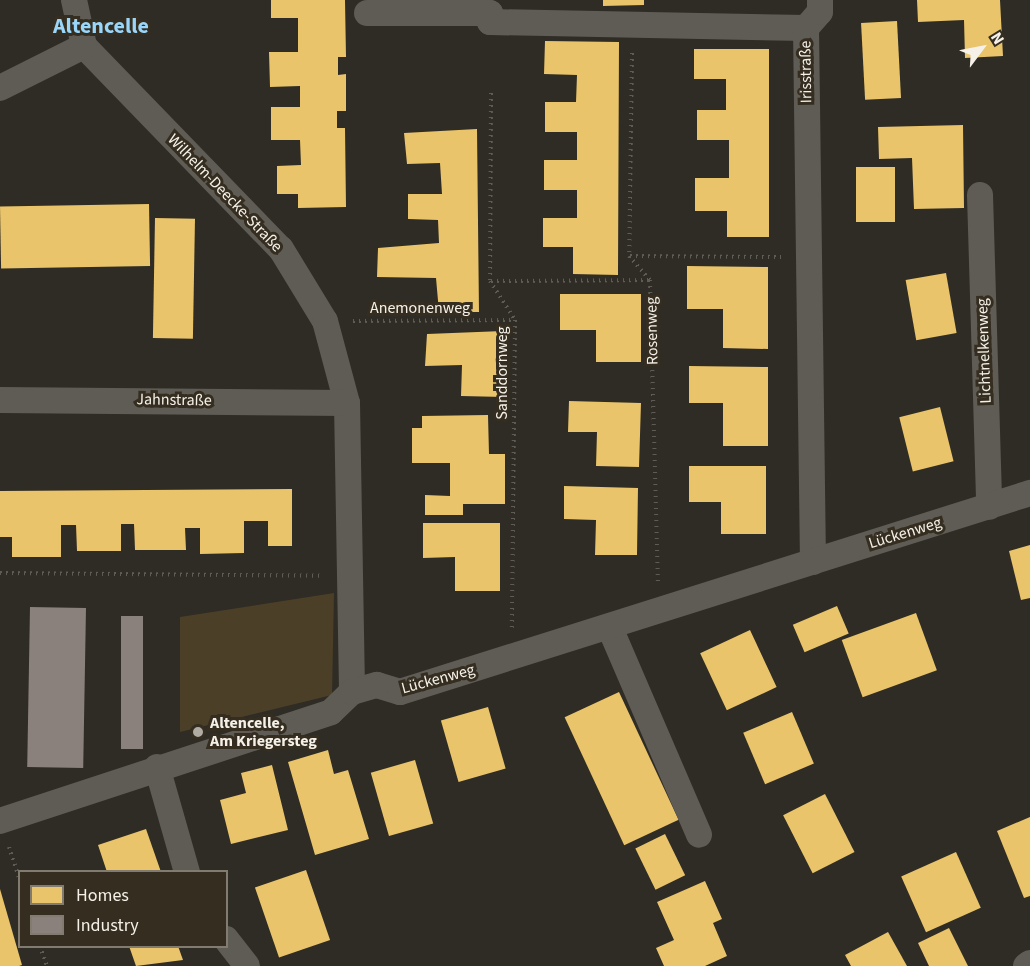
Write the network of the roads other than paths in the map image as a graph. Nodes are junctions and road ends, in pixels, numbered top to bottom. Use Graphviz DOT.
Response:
graph roads {
  1 [pos="74,0"];
  2 [pos="820,0"];
  3 [pos="669,12"];
  4 [pos="367,13"];
  5 [pos="806,28"];
  6 [pos="84,46"];
  7 [pos="0,88"];
  8 [pos="980,195"];
  9 [pos="0,400"];
  10 [pos="348,402"];
  11 [pos="1030,493"];
  12 [pos="988,507"];
  13 [pos="813,562"];
  14 [pos="610,628"];
  15 [pos="352,692"];
  16 [pos="157,767"];
  17 [pos="0,821"];
  18 [pos="699,835"];
  19 [pos="186,870"];
  20 [pos="228,942"];
  21 [pos="1030,963"];
  22 [pos="247,966"];
  23 [pos="1026,966"];
  1 -- 6 [label="street"];
  2 -- 5 [label="street"];
  3 -- 4 [label="street, Irisstraße"];
  3 -- 5 [label="street, Irisstraße"];
  5 -- 13 [label="street, Irisstraße"];
  6 -- 7 [label="street"];
  6 -- 10 [label="street, Wilhelm-Deecke-Straße"];
  8 -- 12 [label="street, Lichtnelkenweg"];
  9 -- 10 [label="street, Jahnstraße"];
  10 -- 15 [label="street, Wilhelm-Deecke-Straße"];
  11 -- 12 [label="street, Lückenweg"];
  12 -- 13 [label="street, Lückenweg"];
  13 -- 14 [label="street, Lückenweg"];
  14 -- 15 [label="street, Lückenweg"];
  14 -- 18 [label="street"];
  15 -- 16 [label="street"];
  16 -- 17 [label="street"];
  16 -- 19 [label="street"];
  20 -- 22 [label="street"];
  21 -- 23 [label="street"];
}
